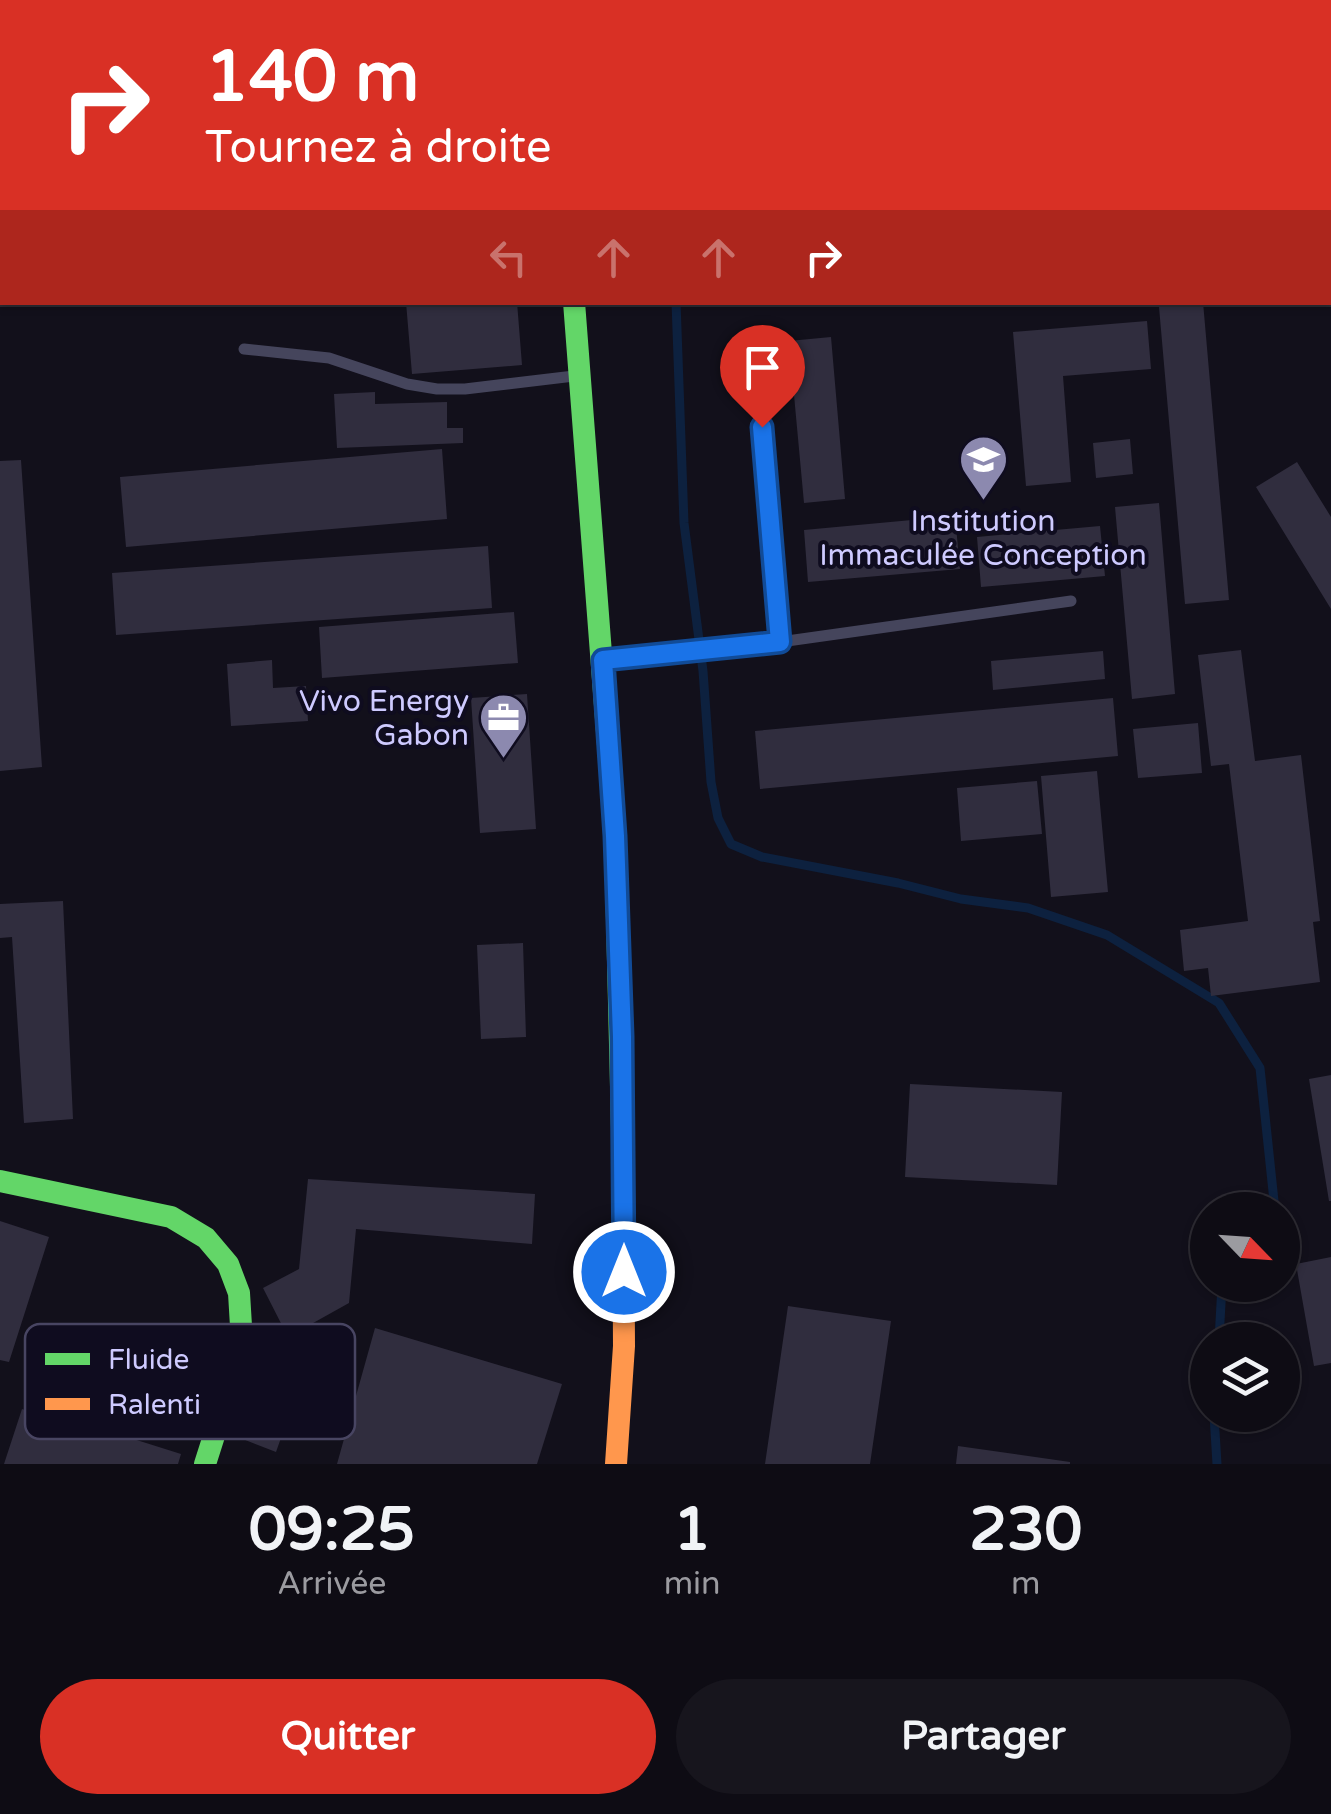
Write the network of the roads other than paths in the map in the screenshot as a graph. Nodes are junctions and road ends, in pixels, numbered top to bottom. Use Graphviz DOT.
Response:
graph roads {
  1 [pos="574,305"];
  2 [pos="244,349"];
  3 [pos="756,356"];
  4 [pos="578,375"];
  5 [pos="1071,601"];
  6 [pos="780,642"];
  7 [pos="603,660"];
  8 [pos="0,1181"];
  9 [pos="243,1324"];
  10 [pos="212,1439"];
  11 [pos="205,1464"];
  12 [pos="616,1464"];
  1 -- 4 [label="main road"];
  2 -- 4 [label="lane"];
  3 -- 6 [label="lane"];
  4 -- 7 [label="main road"];
  5 -- 6 [label="lane"];
  6 -- 7 [label="lane"];
  7 -- 12 [label="main road"];
  8 -- 9 [label="main road"];
  10 -- 11 [label="main road"];
}
